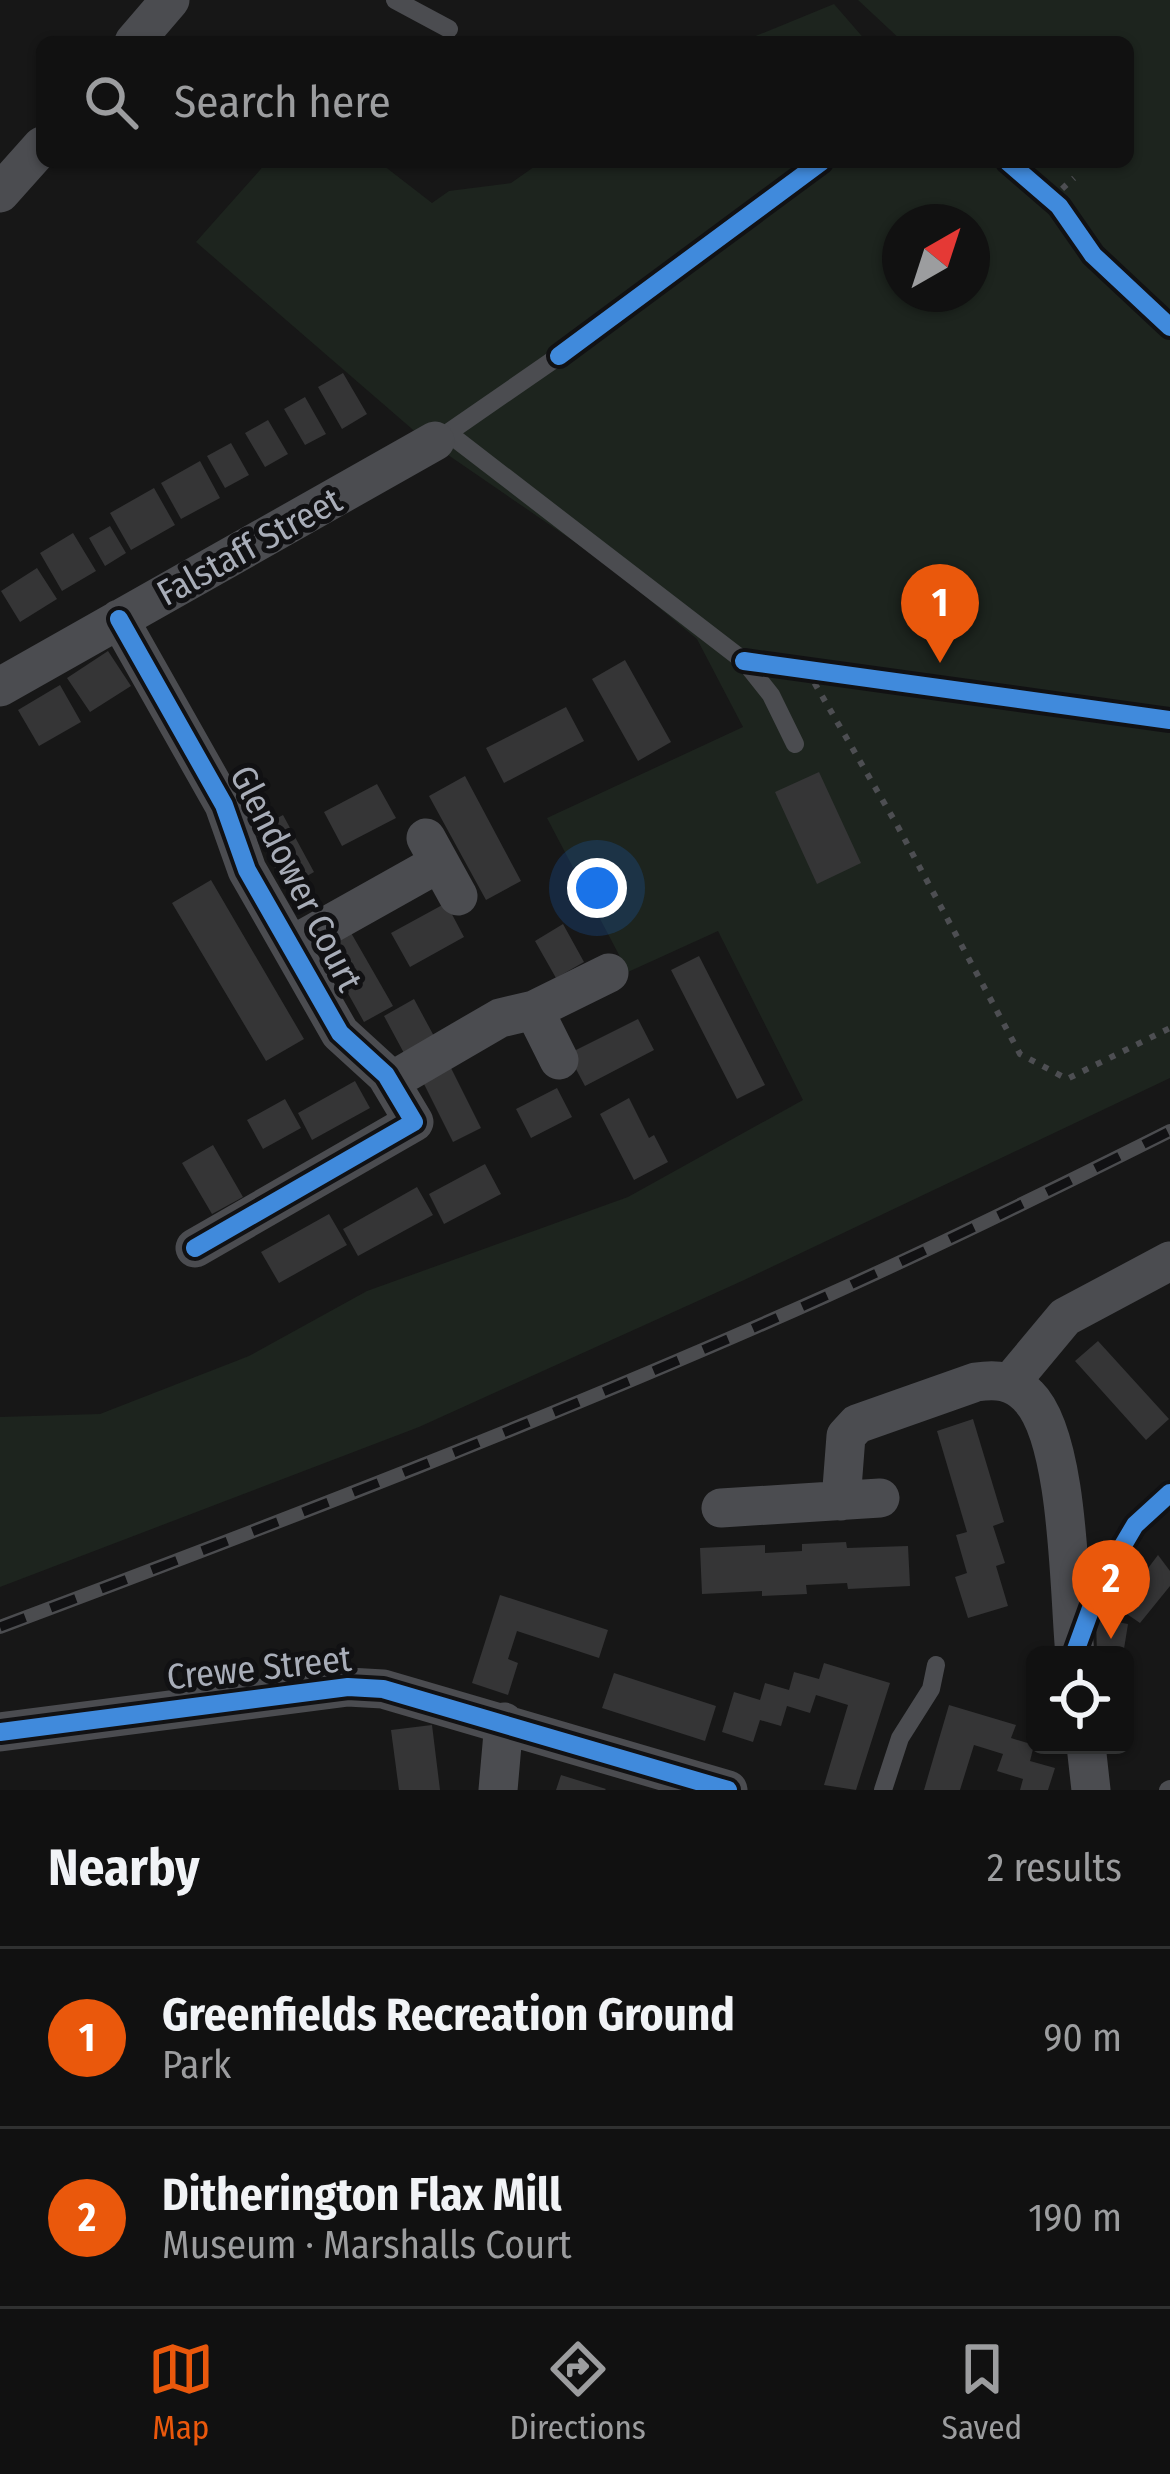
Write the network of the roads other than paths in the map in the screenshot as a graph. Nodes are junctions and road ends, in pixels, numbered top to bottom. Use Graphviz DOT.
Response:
graph roads {
  1 [pos="395,0"];
  2 [pos="449,29"];
  3 [pos="36,153"];
  4 [pos="0,193"];
  5 [pos="559,356"];
  6 [pos="441,437"];
  7 [pos="119,620"];
  8 [pos="0,687"];
  9 [pos="795,744"];
  10 [pos="441,865"];
  11 [pos="291,946"];
  12 [pos="609,973"];
  13 [pos="534,1010"];
  14 [pos="559,1060"];
  15 [pos="390,1082"];
  16 [pos="195,1248"];
  17 [pos="1170,1261"];
  18 [pos="1010,1383"];
  19 [pos="721,1508"];
  20 [pos="1074,1646"];
  21 [pos="936,1665"];
  22 [pos="504,1722"];
  23 [pos="0,1732"];
  24 [pos="1087,1754"];
  25 [pos="664,1782"];
  26 [pos="498,1790"];
  27 [pos="728,1790"];
  28 [pos="883,1790"];
  29 [pos="1091,1790"];
  1 -- 2 [label="lane"];
  3 -- 4 [label="street"];
  5 -- 6 [label="lane"];
  6 -- 7 [label="street, Falstaff Street"];
  6 -- 9 [label="lane"];
  7 -- 8 [label="street, Falstaff Street"];
  7 -- 11 [label="street, Glendower Court"];
  10 -- 11 [label="street"];
  11 -- 15 [label="street, Glendower Court"];
  12 -- 13 [label="street"];
  13 -- 14 [label="street"];
  13 -- 15 [label="street"];
  15 -- 16 [label="street"];
  17 -- 18 [label="street"];
  18 -- 19 [label="street"];
  18 -- 20 [label="street"];
  21 -- 28 [label="lane"];
  22 -- 23 [label="street, Crewe Street"];
  22 -- 25 [label="street, Crewe Street"];
  22 -- 26 [label="street"];
  24 -- 29 [label="street"];
  25 -- 27 [label="street, Crewe Street"];
}
